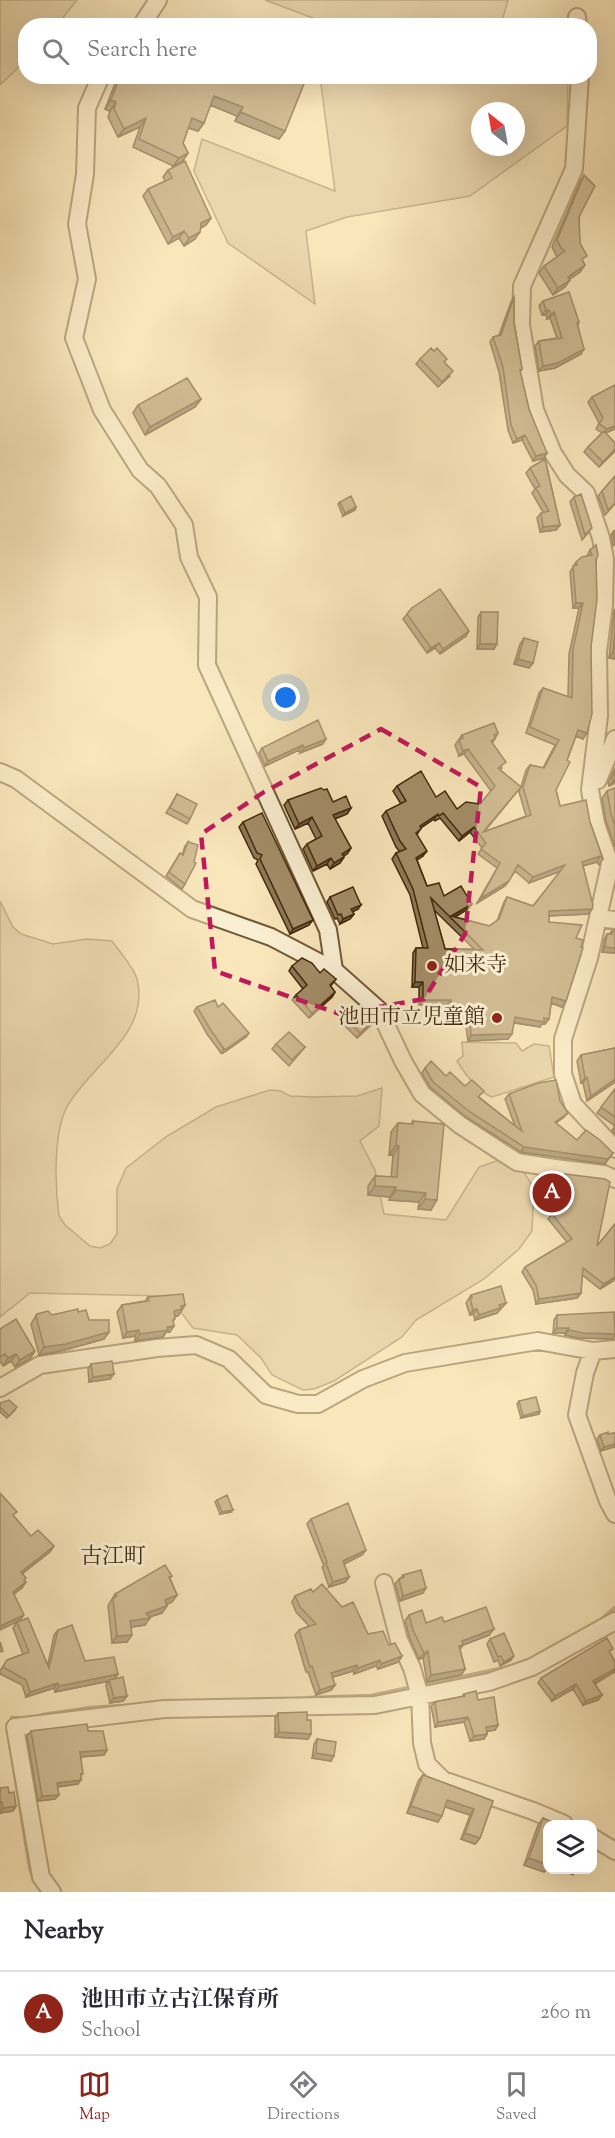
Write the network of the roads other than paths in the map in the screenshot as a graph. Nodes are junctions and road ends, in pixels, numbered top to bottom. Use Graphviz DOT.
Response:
graph roads {
  1 [pos="158,0"];
  2 [pos="146,18"];
  3 [pos="98,84"];
  4 [pos="579,84"];
  5 [pos="615,739"];
  6 [pos="0,772"];
  7 [pos="590,790"];
  8 [pos="598,918"];
  9 [pos="615,920"];
  10 [pos="334,970"];
  11 [pos="615,1149"];
  12 [pos="615,1179"];
  13 [pos="615,1349"];
  14 [pos="593,1351"];
  15 [pos="0,1388"];
  16 [pos="615,1515"];
  17 [pos="384,1583"];
  18 [pos="615,1621"];
  19 [pos="420,1696"];
  20 [pos="7,1727"];
  21 [pos="554,1820"];
  22 [pos="597,1840"];
  23 [pos="615,1851"];
  24 [pos="52,1892"];
  1 -- 2 [label="street"];
  3 -- 10 [label="street"];
  4 -- 7 [label="street"];
  5 -- 7 [label="street"];
  6 -- 10 [label="street"];
  7 -- 8 [label="street"];
  8 -- 9 [label="street"];
  8 -- 11 [label="street"];
  10 -- 12 [label="street"];
  13 -- 14 [label="street"];
  14 -- 15 [label="street"];
  14 -- 16 [label="street"];
  17 -- 19 [label="street"];
  18 -- 19 [label="street"];
  19 -- 20 [label="street"];
  19 -- 21 [label="street"];
  20 -- 24 [label="street"];
  22 -- 23 [label="street"];
}
